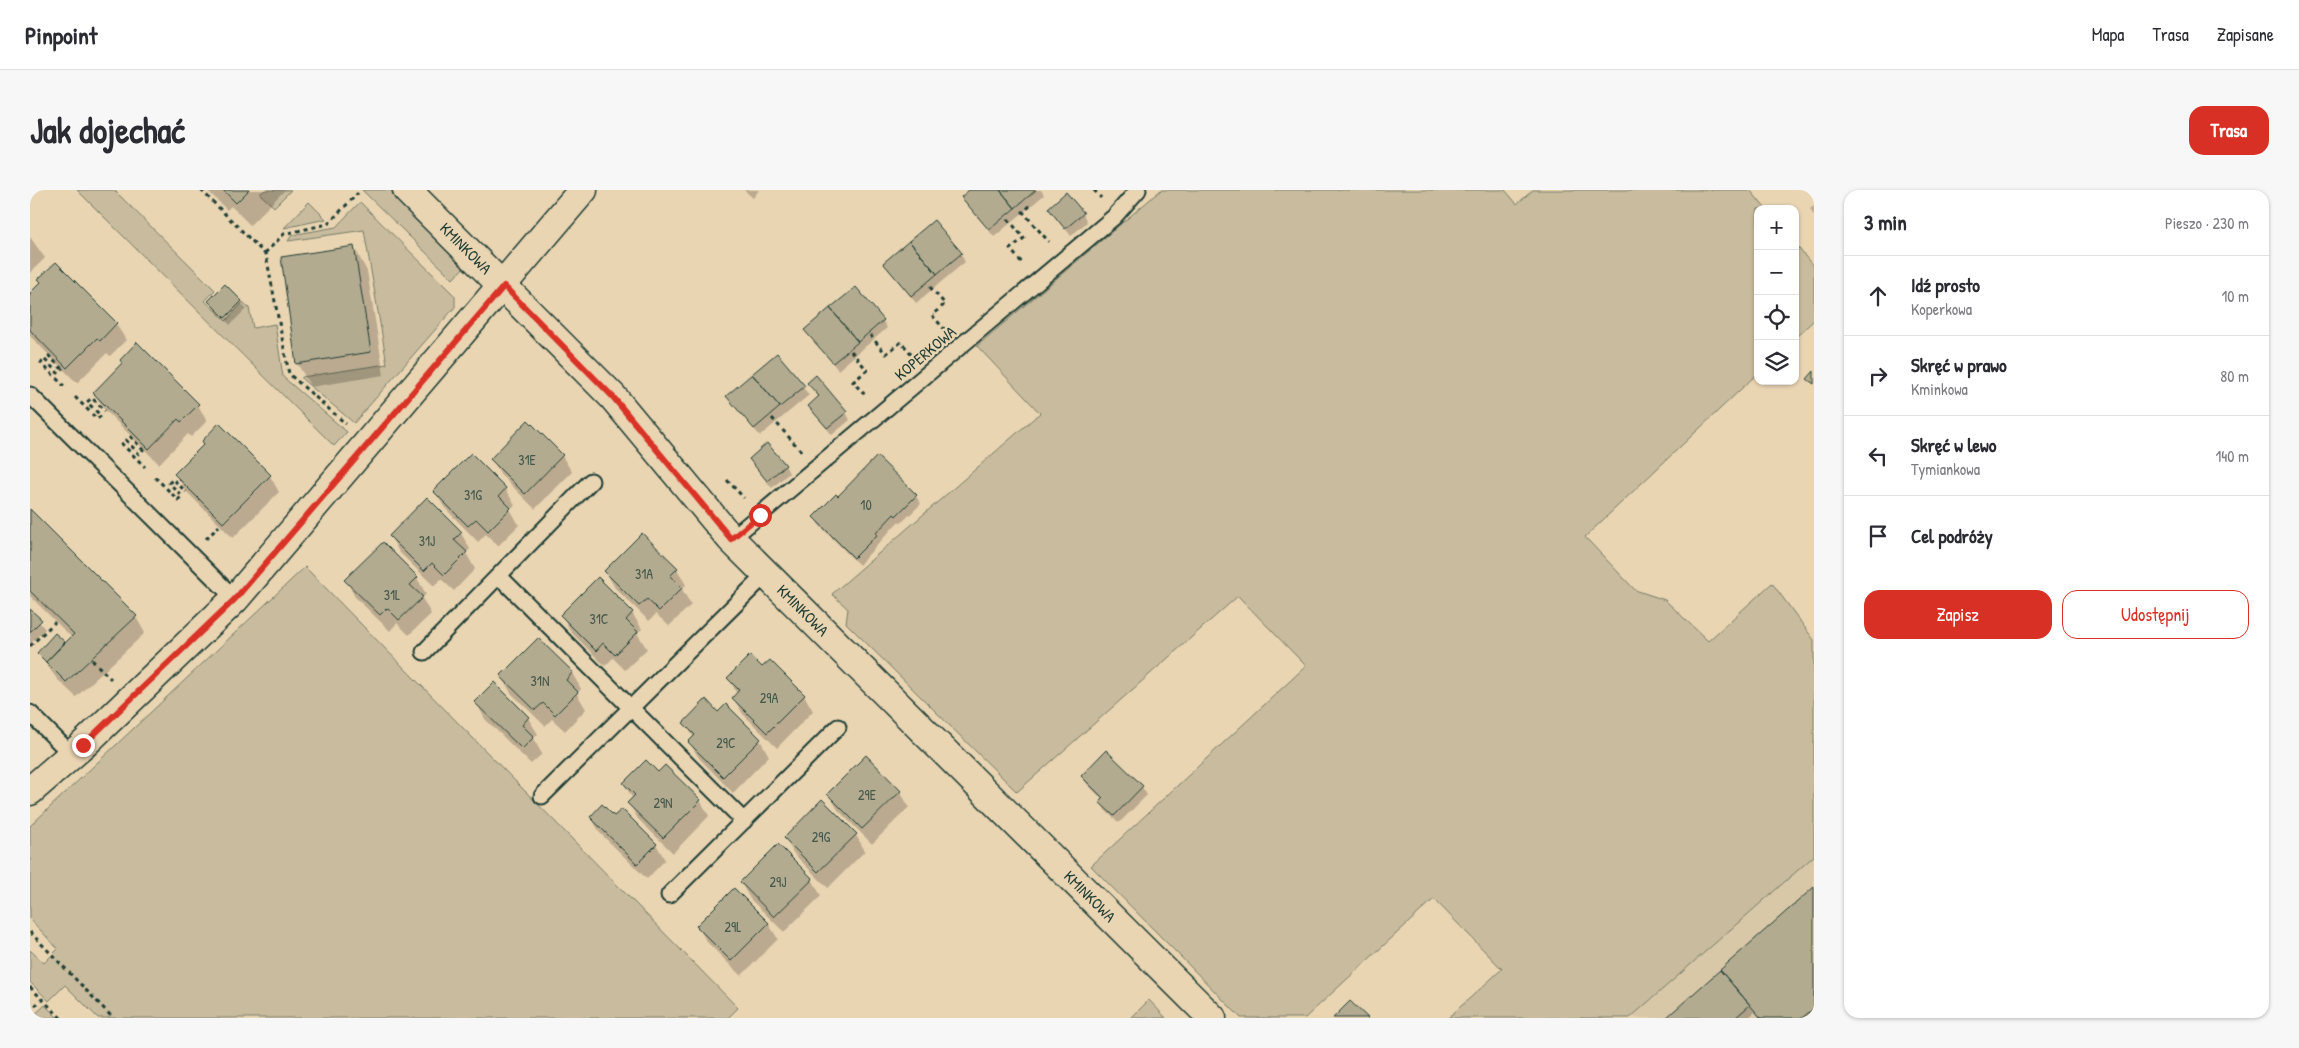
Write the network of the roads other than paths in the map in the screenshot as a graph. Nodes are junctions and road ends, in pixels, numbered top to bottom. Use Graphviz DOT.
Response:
graph roads {
  1 [pos="407,190"];
  2 [pos="584,190"];
  3 [pos="1138,190"];
  4 [pos="504,286"];
  5 [pos="30,395"];
  6 [pos="591,480"];
  7 [pos="731,539"];
  8 [pos="766,574"];
  9 [pos="499,576"];
  10 [pos="235,599"];
  11 [pos="424,652"];
  12 [pos="630,708"];
  13 [pos="30,713"];
  14 [pos="838,727"];
  15 [pos="72,755"];
  16 [pos="30,791"];
  17 [pos="542,796"];
  18 [pos="744,821"];
  19 [pos="669,895"];
  20 [pos="1212,1018"];
  1 -- 4 [label="street, KMINKOWA"];
  2 -- 4 [label="street"];
  3 -- 7 [label="lane, KOPERKOWA"];
  4 -- 7 [label="street, KMINKOWA"];
  4 -- 10 [label="street"];
  5 -- 10 [label="lane"];
  6 -- 9 [label="lane"];
  7 -- 8 [label="street, KMINKOWA"];
  8 -- 12 [label="lane"];
  8 -- 20 [label="street, KMINKOWA"];
  9 -- 11 [label="lane"];
  9 -- 12 [label="lane"];
  10 -- 15 [label="street"];
  12 -- 17 [label="lane"];
  12 -- 18 [label="lane"];
  13 -- 15 [label="lane"];
  14 -- 18 [label="lane"];
  15 -- 16 [label="street"];
  18 -- 19 [label="lane"];
}
